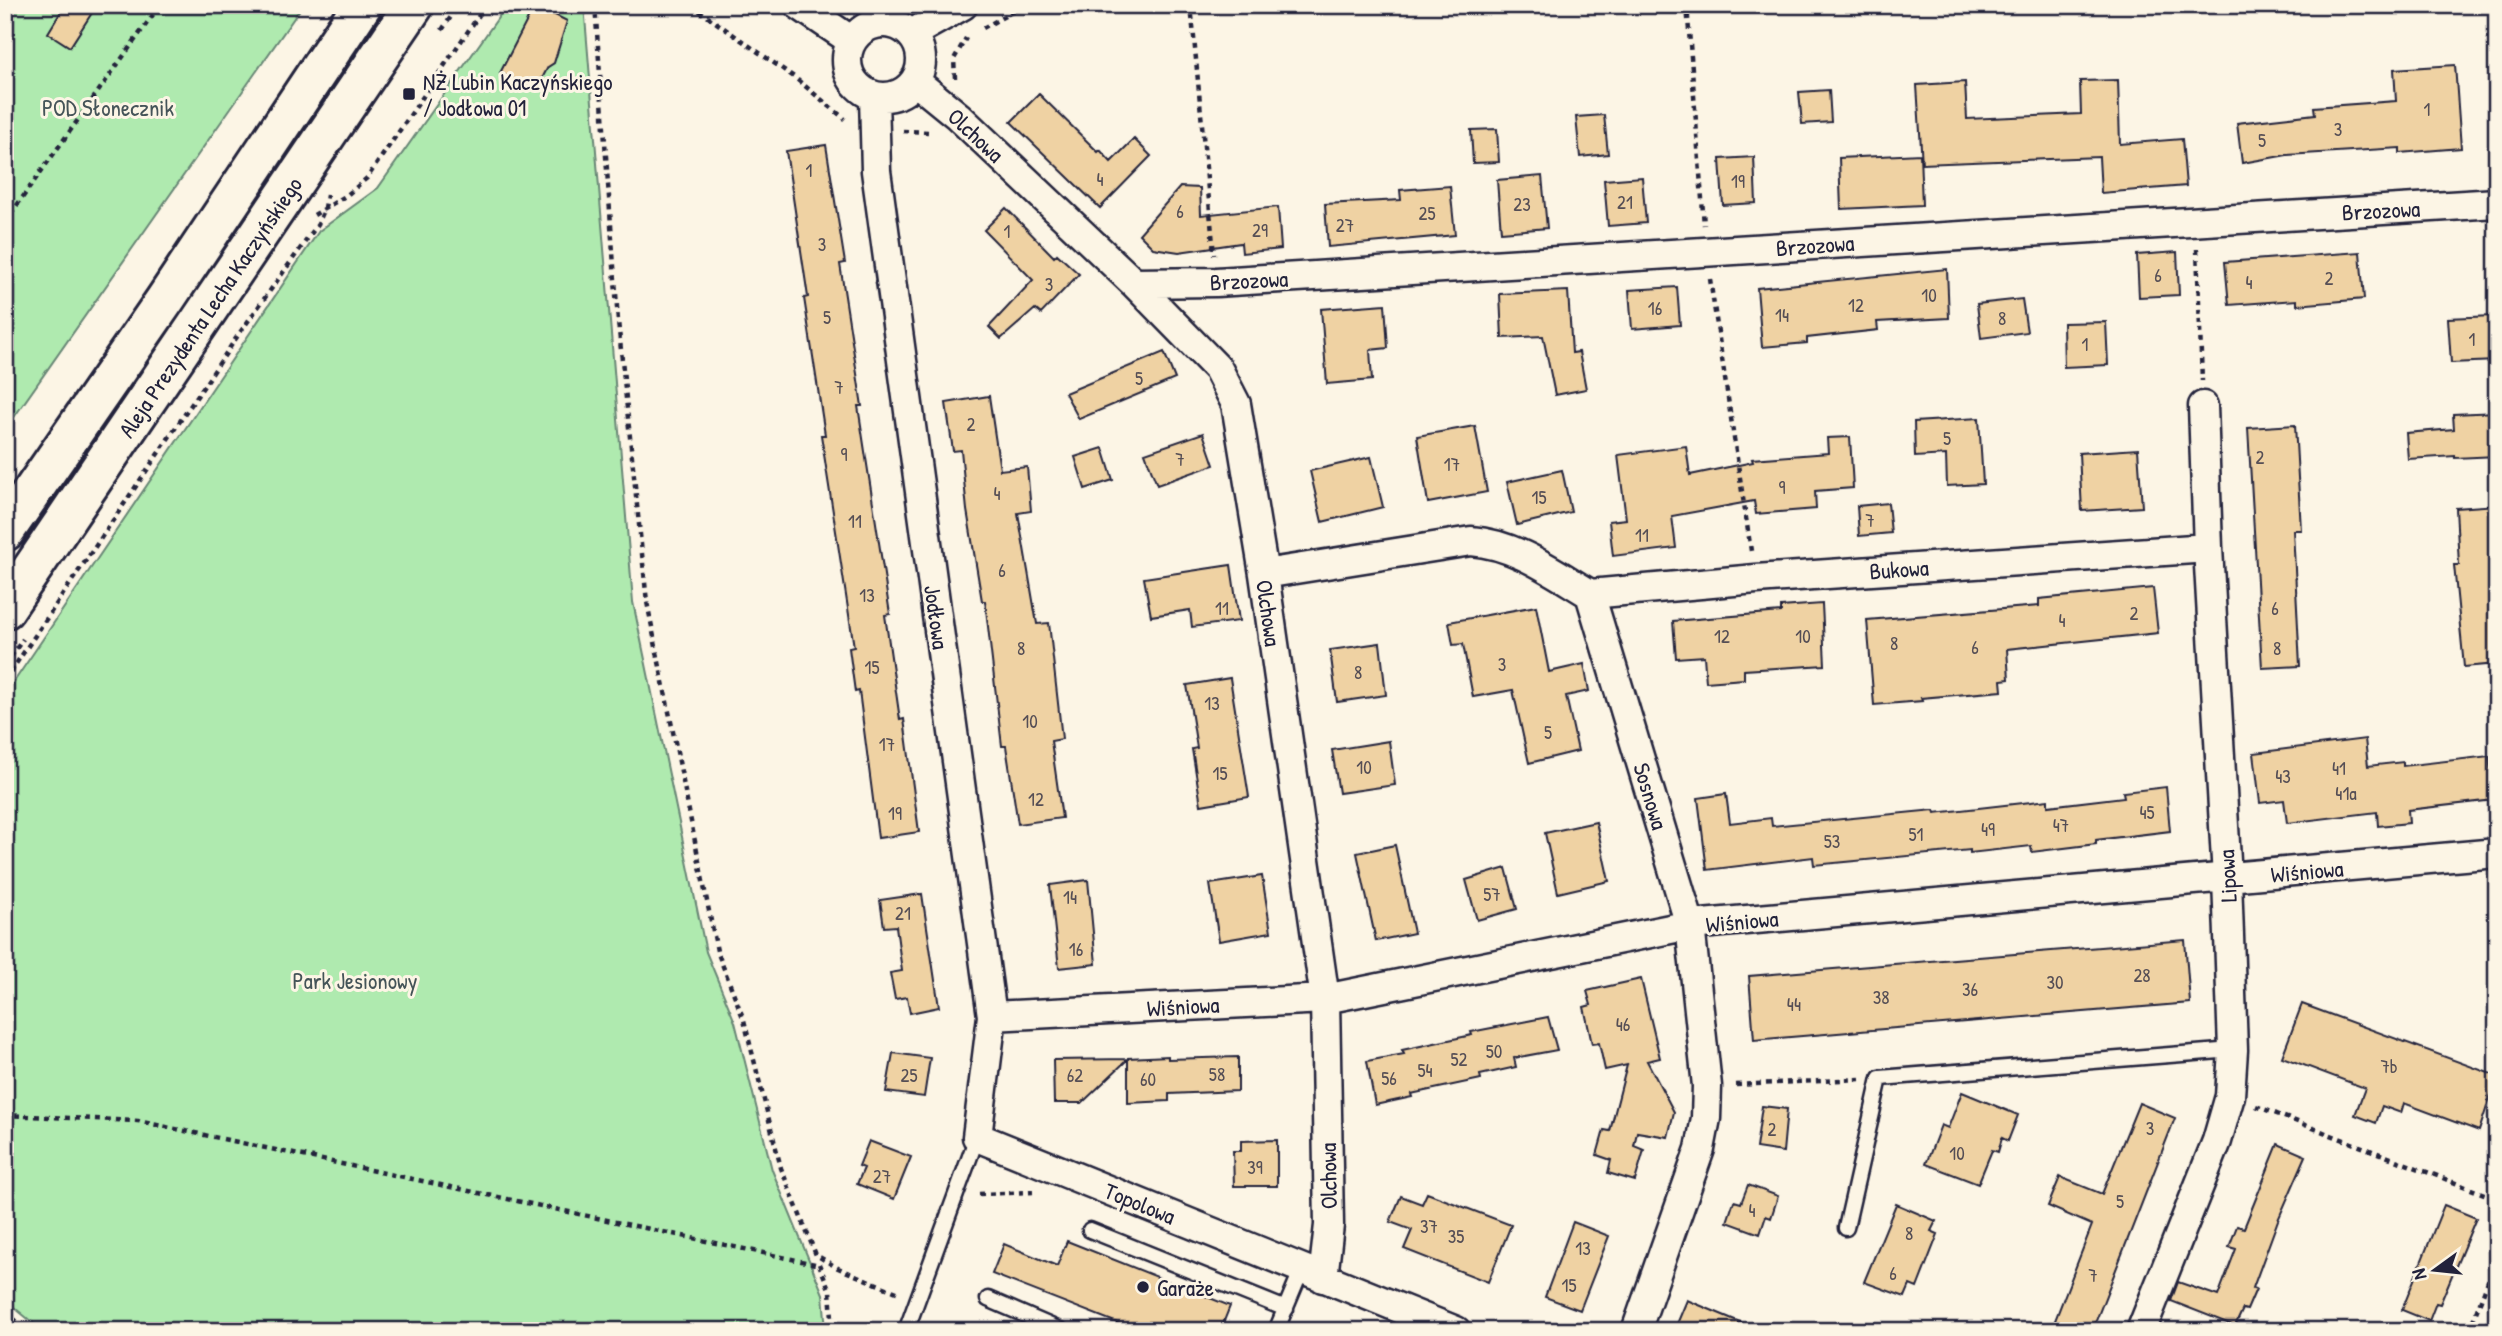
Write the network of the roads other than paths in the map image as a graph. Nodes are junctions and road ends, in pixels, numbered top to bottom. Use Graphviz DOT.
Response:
graph roads {
  1 [pos="362,5"];
  2 [pos="414,5"];
  3 [pos="799,5"];
  4 [pos="963,5"];
  5 [pos="911,34"];
  6 [pos="852,41"];
  7 [pos="915,81"];
  8 [pos="874,96"];
  9 [pos="2497,203"];
  10 [pos="1134,283"];
  11 [pos="2203,406"];
  12 [pos="5,531"];
  13 [pos="2208,548"];
  14 [pos="1264,574"];
  15 [pos="1590,594"];
  16 [pos="17,620"];
  17 [pos="2497,853"];
  18 [pos="2227,878"];
  19 [pos="1690,925"];
  20 [pos="1325,999"];
  21 [pos="992,1016"];
  22 [pos="2233,1050"];
  23 [pos="977,1137"];
  24 [pos="1846,1227"];
  25 [pos="1090,1230"];
  26 [pos="1312,1274"];
  27 [pos="988,1299"];
  28 [pos="1286,1309"];
  29 [pos="906,1331"];
  30 [pos="1062,1331"];
  31 [pos="1276,1331"];
  32 [pos="1456,1331"];
  33 [pos="1636,1331"];
  34 [pos="2141,1331"];
  1 -- 12 [label="main road, Aleja Prezydenta Lecha Kaczyńskiego"];
  2 -- 16 [label="main road, Aleja Prezydenta Lecha Kaczyńskiego"];
  3 -- 6 [label="street"];
  4 -- 5 [label="street"];
  5 -- 6 [label="street"];
  5 -- 7 [label="street"];
  6 -- 8 [label="street"];
  7 -- 8 [label="street"];
  7 -- 10 [label="street, Olchowa"];
  8 -- 21 [label="street, Jodłowa"];
  9 -- 10 [label="street, Brzozowa"];
  10 -- 14 [label="street, Olchowa"];
  11 -- 13 [label="street, Lipowa"];
  13 -- 15 [label="street, Bukowa"];
  13 -- 18 [label="street, Lipowa"];
  14 -- 15 [label="street"];
  14 -- 20 [label="street, Olchowa"];
  15 -- 19 [label="street, Sosnowa"];
  17 -- 18 [label="street, Wiśniowa"];
  18 -- 19 [label="street, Wiśniowa"];
  18 -- 22 [label="street, Lipowa"];
  19 -- 20 [label="street, Wiśniowa"];
  19 -- 33 [label="street, Sosnowa"];
  20 -- 21 [label="street, Wiśniowa"];
  20 -- 26 [label="street, Olchowa"];
  21 -- 23 [label="street, Jodłowa"];
  22 -- 24 [label="lane"];
  22 -- 34 [label="street, Lipowa"];
  23 -- 26 [label="street, Topolowa"];
  23 -- 29 [label="lane"];
  25 -- 28 [label="lane"];
  26 -- 28 [label="lane"];
  26 -- 32 [label="street, Topolowa"];
  27 -- 30 [label="lane"];
  28 -- 31 [label="lane"];
}
